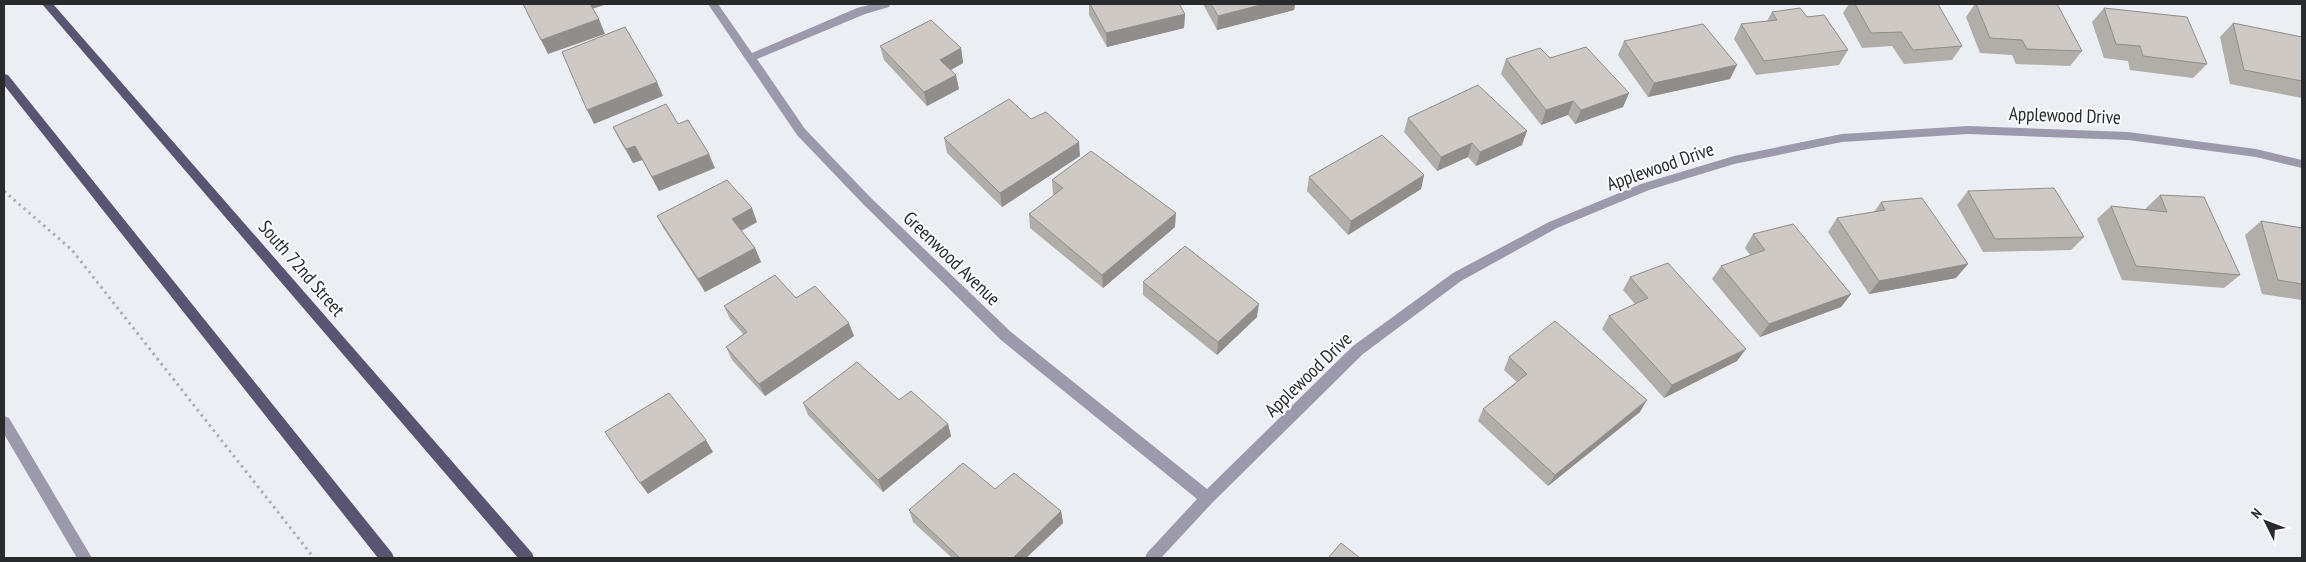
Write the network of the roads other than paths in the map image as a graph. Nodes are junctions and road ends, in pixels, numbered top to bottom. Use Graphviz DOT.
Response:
graph roads {
  1 [pos="48,4"];
  2 [pos="713,4"];
  3 [pos="884,4"];
  4 [pos="750,58"];
  5 [pos="4,78"];
  6 [pos="2302,164"];
  7 [pos="4,422"];
  8 [pos="1207,498"];
  9 [pos="85,558"];
  10 [pos="387,558"];
  11 [pos="527,558"];
  12 [pos="1152,558"];
  1 -- 11 [label="main road, South 72nd Street"];
  2 -- 4 [label="street, Greenwood Avenue"];
  3 -- 4 [label="street"];
  4 -- 8 [label="street, Greenwood Avenue"];
  5 -- 10 [label="main road"];
  6 -- 8 [label="street, Applewood Drive"];
  7 -- 9 [label="street"];
  8 -- 12 [label="street, Applewood Drive"];
}
